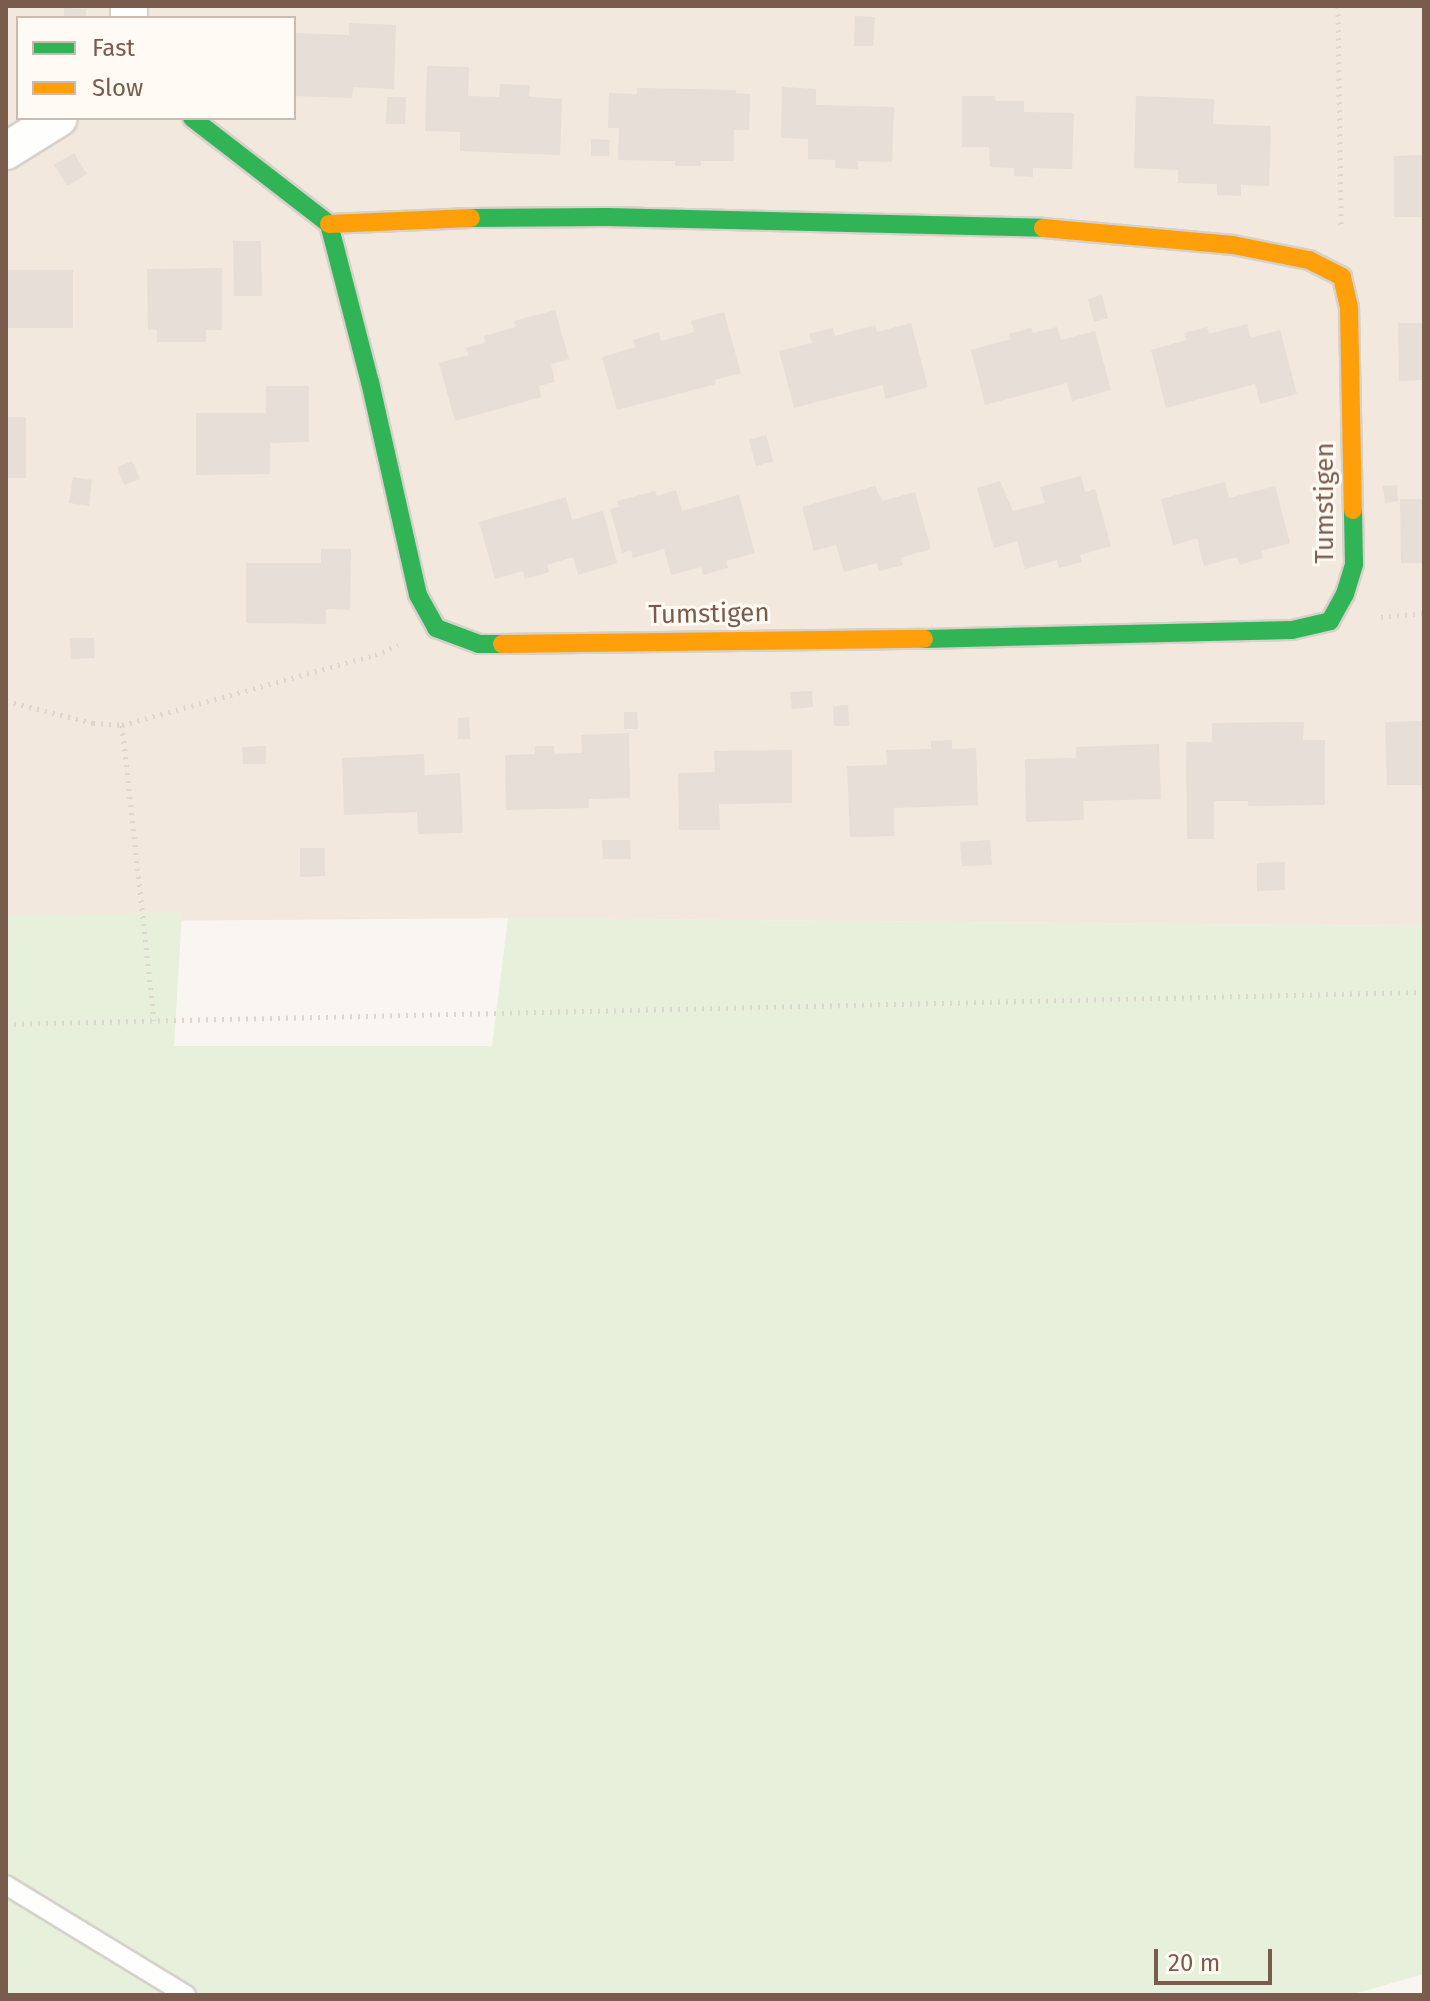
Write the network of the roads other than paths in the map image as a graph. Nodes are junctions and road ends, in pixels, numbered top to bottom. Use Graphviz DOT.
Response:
graph roads {
  1 [pos="56,120"];
  2 [pos="195,120"];
  3 [pos="6,151"];
  4 [pos="329,224"];
  5 [pos="6,1885"];
  6 [pos="186,1995"];
  1 -- 3 [label="street"];
  2 -- 4 [label="street"];
  4 -- 4 [label="street, Tumstigen"];
  5 -- 6 [label="lane"];
}
